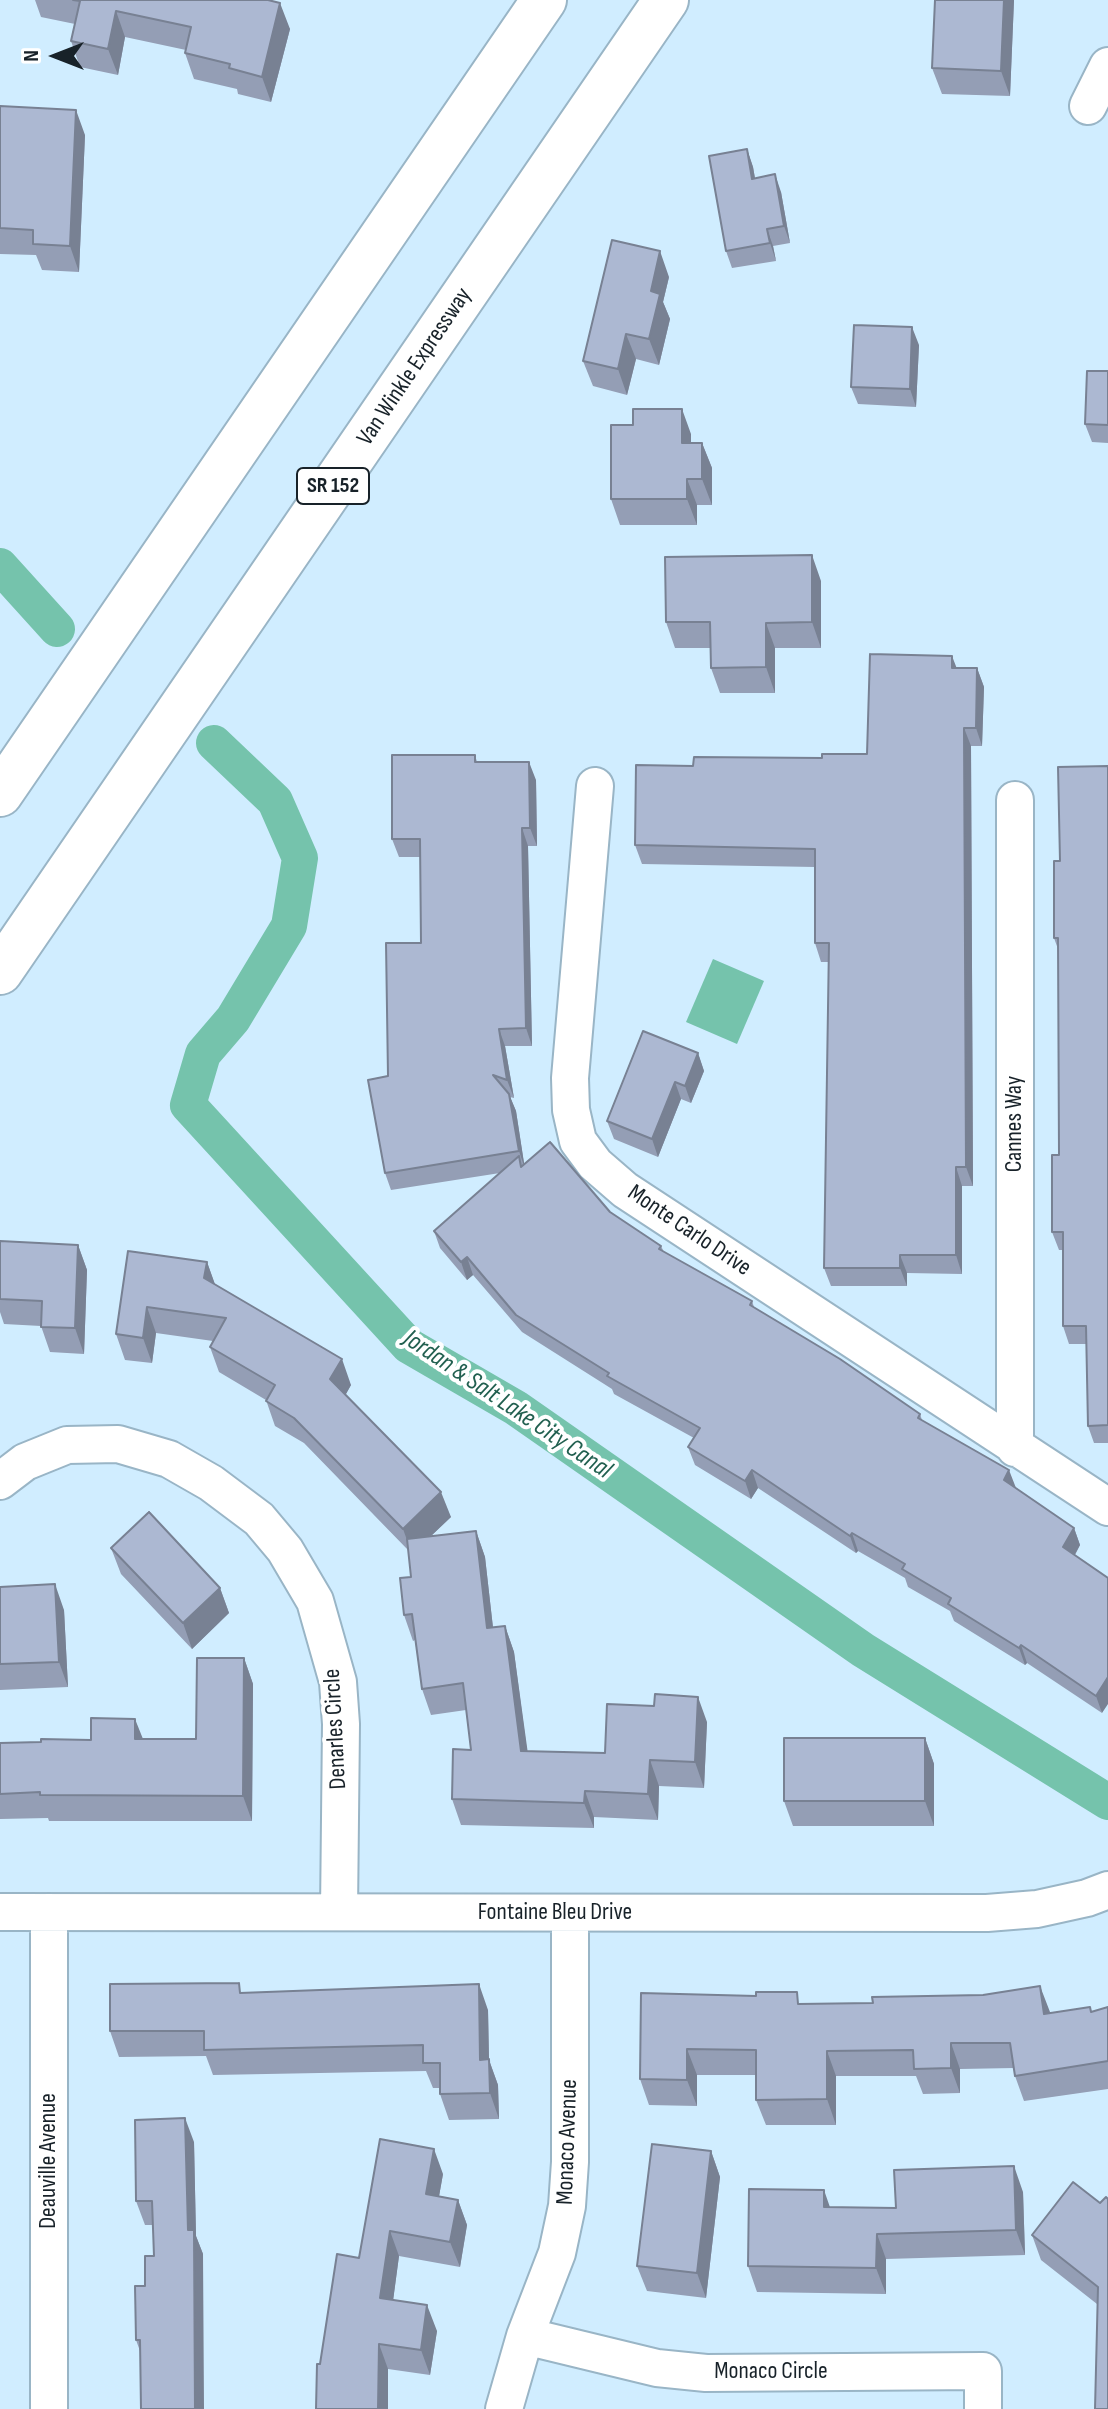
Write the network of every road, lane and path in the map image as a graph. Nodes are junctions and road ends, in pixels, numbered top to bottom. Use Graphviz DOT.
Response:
graph roads {
  1 [pos="544,0"];
  2 [pos="666,0"];
  3 [pos="1108,66"];
  4 [pos="1088,106"];
  5 [pos="595,786"];
  6 [pos="0,794"];
  7 [pos="1015,800"];
  8 [pos="0,972"];
  9 [pos="1015,1448"];
  10 [pos="0,1481"];
  11 [pos="1108,1507"];
  12 [pos="1108,1890"];
  13 [pos="0,1912"];
  14 [pos="49,1912"];
  15 [pos="339,1912"];
  16 [pos="570,1914"];
  17 [pos="525,2336"];
  18 [pos="49,2409"];
  19 [pos="504,2409"];
  20 [pos="983,2409"];
  1 -- 6 [label="main road"];
  2 -- 8 [label="main road, Van Winkle Expressway / SR 152"];
  3 -- 4 [label="street"];
  5 -- 9 [label="street, Monte Carlo Drive"];
  7 -- 9 [label="street, Cannes Way"];
  9 -- 11 [label="street, Monte Carlo Drive"];
  10 -- 15 [label="street, Denarles Circle"];
  12 -- 16 [label="street, Fontaine Bleu Drive"];
  13 -- 14 [label="street, Fontaine Bleu Drive"];
  14 -- 15 [label="street, Fontaine Bleu Drive"];
  14 -- 18 [label="street, Deauville Avenue"];
  15 -- 16 [label="street, Fontaine Bleu Drive"];
  16 -- 17 [label="street, Monaco Avenue"];
  17 -- 19 [label="street, Monaco Avenue"];
  17 -- 20 [label="street, Monaco Circle"];
}
